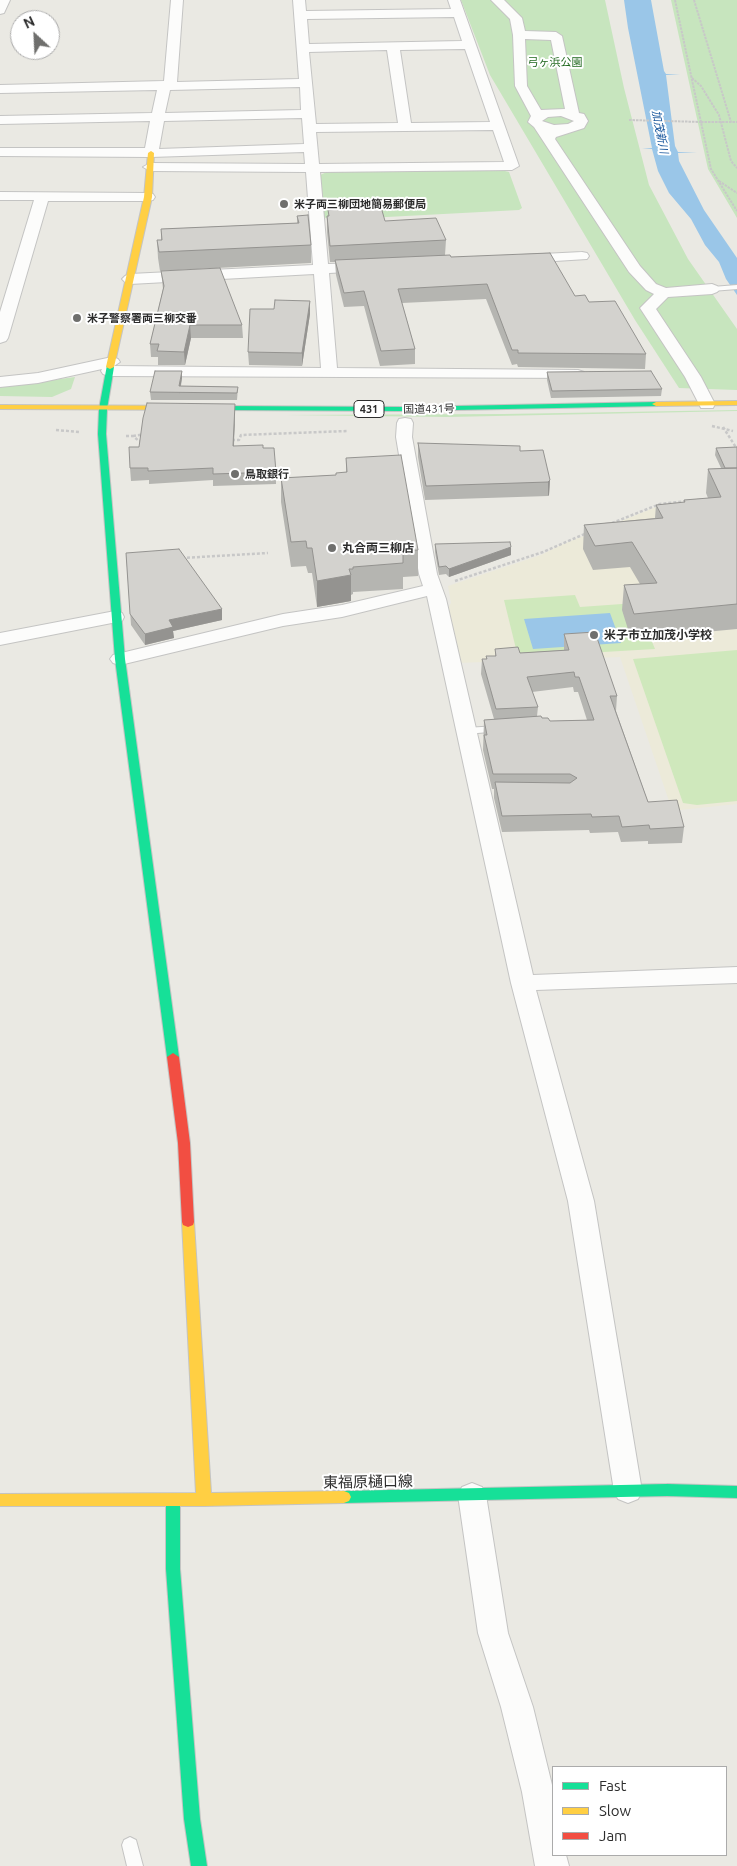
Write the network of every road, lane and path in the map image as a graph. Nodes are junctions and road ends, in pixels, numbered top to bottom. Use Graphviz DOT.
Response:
graph roads {
  1 [pos="4,0"];
  2 [pos="177,0"];
  3 [pos="299,0"];
  4 [pos="454,0"];
  5 [pos="497,0"];
  6 [pos="675,0"];
  7 [pos="694,0"];
  8 [pos="0,10"];
  9 [pos="458,13"];
  10 [pos="300,15"];
  11 [pos="519,35"];
  12 [pos="470,45"];
  13 [pos="393,47"];
  14 [pos="303,48"];
  15 [pos="691,78"];
  16 [pos="306,83"];
  17 [pos="167,85"];
  18 [pos="0,89"];
  19 [pos="572,113"];
  20 [pos="159,118"];
  21 [pos="0,120"];
  22 [pos="630,120"];
  23 [pos="309,121"];
  24 [pos="538,121"];
  25 [pos="721,122"];
  26 [pos="731,122"];
  27 [pos="737,122"];
  28 [pos="498,126"];
  29 [pos="405,127"];
  30 [pos="568,128"];
  31 [pos="548,139"];
  32 [pos="311,148"];
  33 [pos="0,152"];
  34 [pos="150,157"];
  35 [pos="312,168"];
  36 [pos="737,168"];
  37 [pos="717,180"];
  38 [pos="737,193"];
  39 [pos="3,195"];
  40 [pos="42,196"];
  41 [pos="148,197"];
  42 [pos="737,211"];
  43 [pos="582,256"];
  44 [pos="505,260"];
  45 [pos="379,267"];
  46 [pos="321,270"];
  47 [pos="130,279"];
  48 [pos="737,287"];
  49 [pos="712,289"];
  50 [pos="664,293"];
  51 [pos="0,338"];
  52 [pos="110,367"];
  53 [pos="329,373"];
  54 [pos="594,375"];
  55 [pos="0,382"];
  56 [pos="707,404"];
  57 [pos="737,404"];
  58 [pos="0,407"];
  59 [pos="103,409"];
  60 [pos="405,423"];
  61 [pos="722,427"];
  62 [pos="347,432"];
  63 [pos="148,434"];
  64 [pos="124,436"];
  65 [pos="134,436"];
  66 [pos="229,440"];
  67 [pos="149,441"];
  68 [pos="737,449"];
  69 [pos="688,501"];
  70 [pos="608,525"];
  71 [pos="590,532"];
  72 [pos="268,553"];
  73 [pos="180,558"];
  74 [pos="433,589"];
  75 [pos="115,617"];
  76 [pos="0,639"];
  77 [pos="120,659"];
  78 [pos="505,729"];
  79 [pos="466,731"];
  80 [pos="737,975"];
  81 [pos="523,982"];
  82 [pos="628,1491"];
  83 [pos="737,1492"];
  84 [pos="472,1496"];
  85 [pos="0,1500"];
  86 [pos="173,1500"];
  87 [pos="204,1500"];
  88 [pos="130,1845"];
  89 [pos="135,1866"];
  90 [pos="199,1866"];
  91 [pos="552,1866"];
  1 -- 8 [label="street"];
  2 -- 17 [label="street"];
  3 -- 10 [label="street"];
  4 -- 9 [label="street"];
  5 -- 11 [label="street"];
  6 -- 15 [label="path"];
  7 -- 26 [label="path"];
  9 -- 10 [label="street"];
  9 -- 12 [label="street"];
  10 -- 14 [label="street"];
  11 -- 19 [label="street"];
  11 -- 24 [label="street"];
  12 -- 13 [label="street"];
  12 -- 28 [label="street"];
  13 -- 14 [label="street"];
  13 -- 29 [label="street"];
  14 -- 16 [label="street"];
  15 -- 25 [label="path"];
  15 -- 37 [label="path"];
  16 -- 17 [label="street"];
  16 -- 23 [label="street"];
  17 -- 18 [label="street"];
  17 -- 20 [label="street"];
  19 -- 24 [label="street"];
  19 -- 30 [label="street"];
  20 -- 21 [label="street"];
  20 -- 23 [label="street"];
  20 -- 34 [label="street"];
  22 -- 25 [label="path, bridge"];
  23 -- 29 [label="street"];
  23 -- 32 [label="street"];
  24 -- 30 [label="street"];
  24 -- 31 [label="street"];
  25 -- 26 [label="path"];
  25 -- 36 [label="path"];
  26 -- 27 [label="path"];
  28 -- 29 [label="street"];
  28 -- 35 [label="street"];
  30 -- 31 [label="street"];
  31 -- 50 [label="street"];
  32 -- 34 [label="street"];
  32 -- 35 [label="street"];
  33 -- 34 [label="street"];
  34 -- 35 [label="street"];
  34 -- 41 [label="main road"];
  35 -- 46 [label="street"];
  37 -- 38 [label="path"];
  37 -- 42 [label="path"];
  39 -- 40 [label="street"];
  40 -- 41 [label="street"];
  40 -- 51 [label="street"];
  41 -- 47 [label="main road"];
  43 -- 44 [label="street"];
  45 -- 46 [label="street"];
  46 -- 47 [label="street"];
  46 -- 53 [label="street"];
  47 -- 52 [label="main road"];
  48 -- 49 [label="lane"];
  49 -- 50 [label="street"];
  50 -- 56 [label="street"];
  52 -- 53 [label="street"];
  52 -- 55 [label="street"];
  52 -- 59 [label="main road"];
  53 -- 54 [label="street"];
  56 -- 57 [label="main road, 国道431号 / 431"];
  56 -- 59 [label="main road, 国道431号 / 431"];
  58 -- 59 [label="main road, 国道431号 / 431"];
  59 -- 75 [label="main road"];
  60 -- 74 [label="street"];
  61 -- 68 [label="path"];
  62 -- 66 [label="path"];
  63 -- 65 [label="path"];
  64 -- 65 [label="path"];
  65 -- 67 [label="path"];
  69 -- 70 [label="path"];
  71 -- 74 [label="path"];
  72 -- 73 [label="path"];
  74 -- 77 [label="street"];
  74 -- 79 [label="street"];
  75 -- 76 [label="street"];
  75 -- 77 [label="main road"];
  77 -- 87 [label="main road"];
  78 -- 79 [label="lane"];
  79 -- 81 [label="street"];
  80 -- 81 [label="street"];
  81 -- 82 [label="street"];
  82 -- 83 [label="main road, 東福原樋口線"];
  82 -- 84 [label="main road, 東福原樋口線"];
  84 -- 87 [label="main road, 東福原樋口線"];
  84 -- 91 [label="street"];
  85 -- 86 [label="main road, 東福原樋口線"];
  86 -- 87 [label="main road, 東福原樋口線"];
  86 -- 90 [label="main road"];
  88 -- 89 [label="lane"];
}
